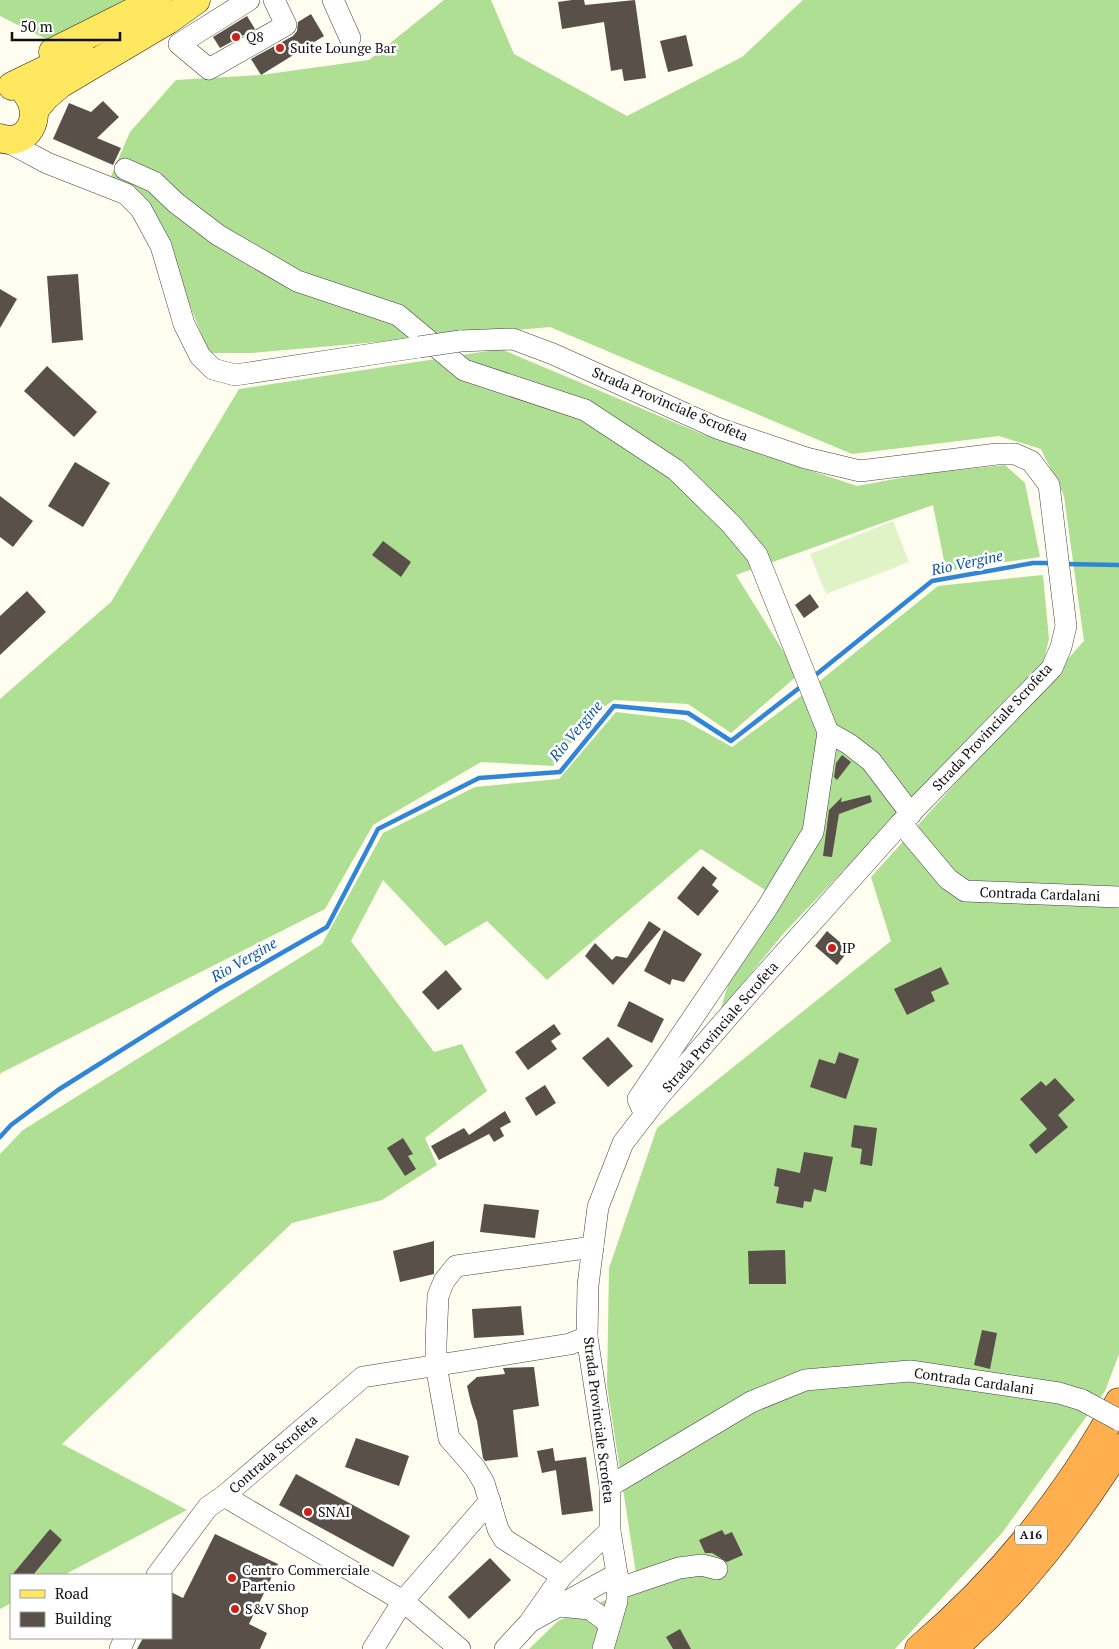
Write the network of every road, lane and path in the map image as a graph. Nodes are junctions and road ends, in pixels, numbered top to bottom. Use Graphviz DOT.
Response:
graph roads {
  1 [pos="196,0"];
  2 [pos="249,0"];
  3 [pos="333,0"];
  4 [pos="277,1"];
  5 [pos="169,7"];
  6 [pos="192,35"];
  7 [pos="350,38"];
  8 [pos="4,82"];
  9 [pos="34,117"];
  10 [pos="1,144"];
  11 [pos="47,163"];
  12 [pos="125,169"];
  13 [pos="828,732"];
  14 [pos="906,818"];
  15 [pos="1119,897"];
  16 [pos="645,1115"];
  17 [pos="593,1247"];
  18 [pos="587,1337"];
  19 [pos="436,1365"];
  20 [pos="1119,1402"];
  21 [pos="1119,1420"];
  22 [pos="1119,1448"];
  23 [pos="610,1486"];
  24 [pos="224,1496"];
  25 [pos="490,1501"];
  26 [pos="610,1531"];
  27 [pos="716,1569"];
  28 [pos="158,1574"];
  29 [pos="562,1576"];
  30 [pos="617,1581"];
  31 [pos="403,1600"];
  32 [pos="559,1606"];
  33 [pos="529,1623"];
  34 [pos="610,1624"];
  35 [pos="373,1649"];
  36 [pos="460,1649"];
  37 [pos="505,1649"];
  38 [pos="603,1649"];
  39 [pos="919,1649"];
  40 [pos="952,1649"];
  1 -- 5 [label="main road"];
  2 -- 6 [label="street"];
  3 -- 7 [label="street"];
  4 -- 6 [label="street"];
  5 -- 6 [label="street"];
  5 -- 8 [label="main road"];
  5 -- 9 [label="main road"];
  8 -- 9 [label="main road"];
  9 -- 10 [label="main road"];
  9 -- 11 [label="street"];
  10 -- 11 [label="street, Strada Provinciale Scrofeta"];
  11 -- 14 [label="street, Strada Provinciale Scrofeta, bridge"];
  12 -- 13 [label="street"];
  13 -- 14 [label="street, Contrada Cardalani"];
  13 -- 16 [label="street"];
  14 -- 15 [label="street, Contrada Cardalani"];
  14 -- 16 [label="street, Strada Provinciale Scrofeta"];
  16 -- 17 [label="street, Strada Provinciale Scrofeta"];
  17 -- 18 [label="street, Strada Provinciale Scrofeta"];
  17 -- 19 [label="street"];
  18 -- 19 [label="street, Contrada Scrofeta"];
  18 -- 23 [label="street, Strada Provinciale Scrofeta"];
  19 -- 24 [label="street, Contrada Scrofeta"];
  19 -- 25 [label="street"];
  20 -- 39 [label="highway, A16"];
  21 -- 23 [label="street, Contrada Cardalani, bridge"];
  22 -- 40 [label="highway, A16"];
  23 -- 26 [label="street, Strada Provinciale Scrofeta"];
  24 -- 28 [label="street"];
  24 -- 31 [label="street, Contrada Scrofeta"];
  25 -- 29 [label="street"];
  25 -- 31 [label="street"];
  26 -- 29 [label="street"];
  26 -- 30 [label="street, Strada Provinciale Scrofeta"];
  27 -- 30 [label="street"];
  29 -- 33 [label="street"];
  30 -- 32 [label="street"];
  30 -- 34 [label="street, Strada Provinciale Scrofeta"];
  31 -- 35 [label="street"];
  31 -- 36 [label="street, Contrada Scrofeta"];
  32 -- 33 [label="street"];
  32 -- 34 [label="street"];
  33 -- 37 [label="street"];
  34 -- 38 [label="street, Strada Provinciale Scrofeta"];
}
